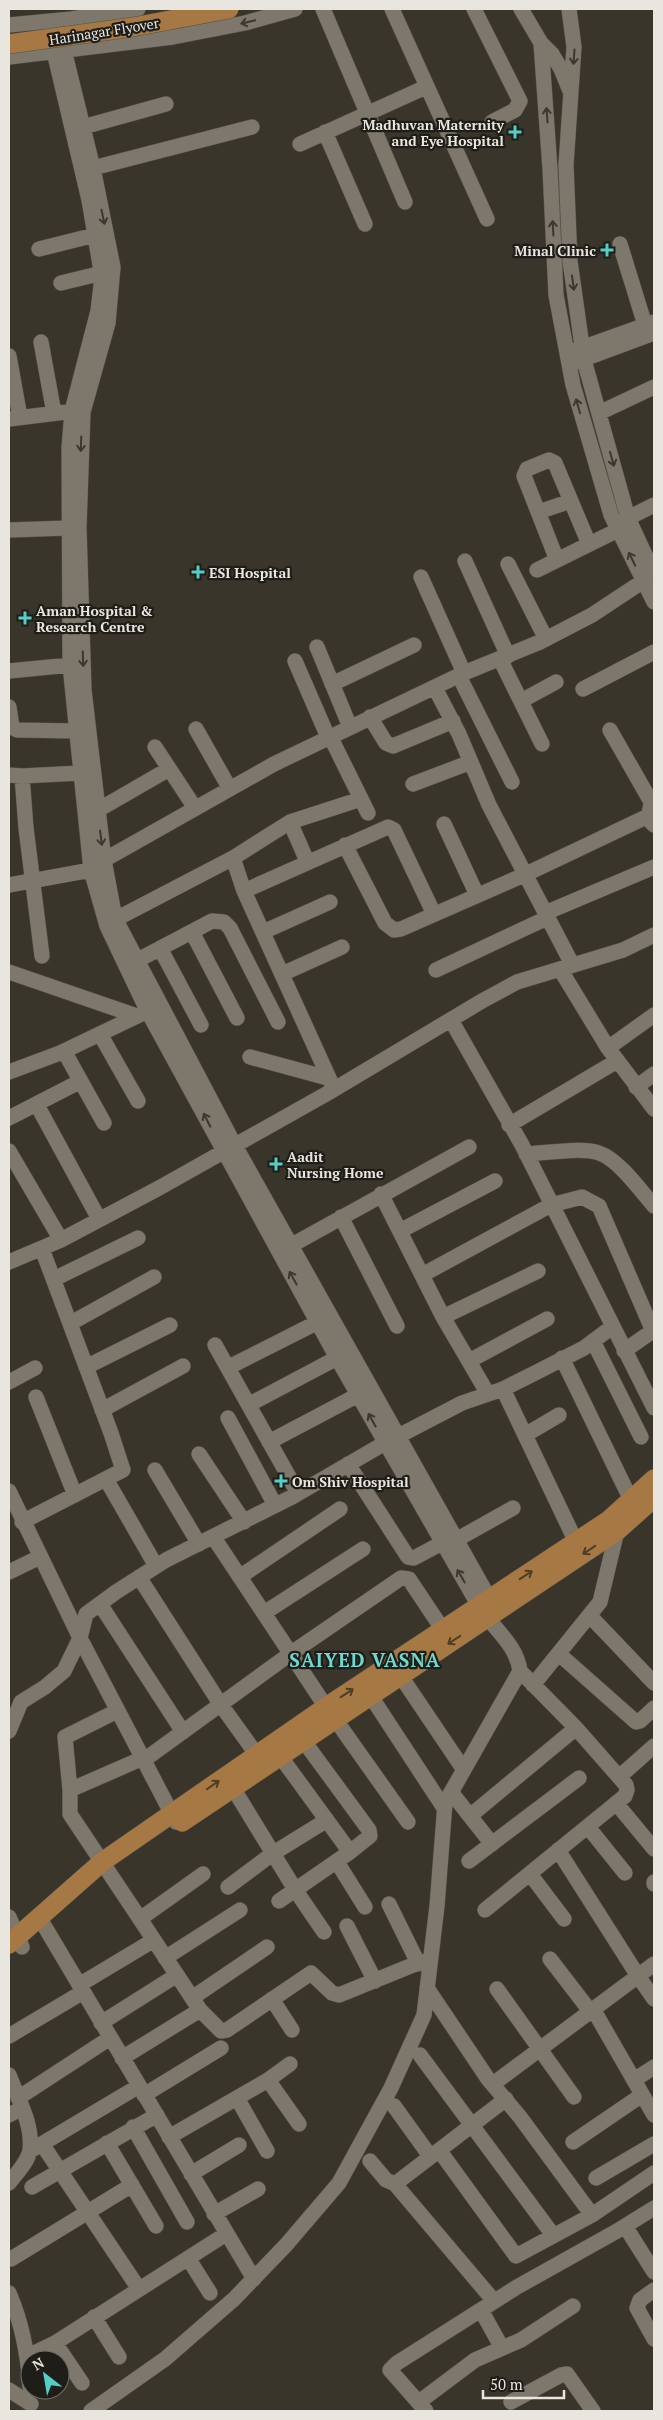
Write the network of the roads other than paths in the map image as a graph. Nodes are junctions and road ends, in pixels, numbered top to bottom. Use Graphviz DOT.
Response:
graph roads {
  1 [pos="138,9"];
  2 [pos="229,9"];
  3 [pos="295,9"];
  4 [pos="323,9"];
  5 [pos="392,9"];
  6 [pos="474,9"];
  7 [pos="522,9"];
  8 [pos="569,9"];
  9 [pos="45,18"];
  10 [pos="9,26"];
  11 [pos="541,43"];
  12 [pos="9,44"];
  13 [pos="58,51"];
  14 [pos="9,57"];
  15 [pos="426,87"];
  16 [pos="571,93"];
  17 [pos="166,104"];
  18 [pos="366,114"];
  19 [pos="492,122"];
  20 [pos="83,127"];
  21 [pos="252,127"];
  22 [pos="325,132"];
  23 [pos="300,144"];
  24 [pos="93,168"];
  25 [pos="567,168"];
  26 [pos="550,169"];
  27 [pos="405,202"];
  28 [pos="487,219"];
  29 [pos="364,224"];
  30 [pos="95,235"];
  31 [pos="620,244"];
  32 [pos="39,249"];
  33 [pos="102,273"];
  34 [pos="62,283"];
  35 [pos="651,327"];
  36 [pos="41,342"];
  37 [pos="584,354"];
  38 [pos="9,356"];
  39 [pos="568,358"];
  40 [pos="654,387"];
  41 [pos="77,410"];
  42 [pos="54,413"];
  43 [pos="599,413"];
  44 [pos="15,418"];
  45 [pos="570,501"];
  46 [pos="654,505"];
  47 [pos="538,512"];
  48 [pos="628,518"];
  49 [pos="9,527"];
  50 [pos="68,528"];
  51 [pos="618,530"];
  52 [pos="589,544"];
  53 [pos="557,560"];
  54 [pos="465,561"];
  55 [pos="508,564"];
  56 [pos="537,570"];
  57 [pos="421,577"];
  58 [pos="650,577"];
  59 [pos="654,602"];
  60 [pos="546,639"];
  61 [pos="414,645"];
  62 [pos="317,647"];
  63 [pos="654,652"];
  64 [pos="504,657"];
  65 [pos="295,661"];
  66 [pos="70,665"];
  67 [pos="9,671"];
  68 [pos="462,675"];
  69 [pos="556,682"];
  70 [pos="332,684"];
  71 [pos="435,688"];
  72 [pos="583,688"];
  73 [pos="521,701"];
  74 [pos="9,707"];
  75 [pos="370,718"];
  76 [pos="453,721"];
  77 [pos="350,727"];
  78 [pos="196,729"];
  79 [pos="610,730"];
  80 [pos="76,731"];
  81 [pos="329,737"];
  82 [pos="542,744"];
  83 [pos="155,747"];
  84 [pos="471,762"];
  85 [pos="169,769"];
  86 [pos="80,773"];
  87 [pos="16,776"];
  88 [pos="512,782"];
  89 [pos="413,784"];
  90 [pos="230,789"];
  91 [pos="361,799"];
  92 [pos="195,808"];
  93 [pos="98,810"];
  94 [pos="368,814"];
  95 [pos="290,822"];
  96 [pos="651,822"];
  97 [pos="444,824"];
  98 [pos="345,845"];
  99 [pos="233,858"];
  100 [pos="307,861"];
  101 [pos="95,865"];
  102 [pos="654,867"];
  103 [pos="524,875"];
  104 [pos="33,882"];
  105 [pos="9,885"];
  106 [pos="244,890"];
  107 [pos="477,895"];
  108 [pos="330,902"];
  109 [pos="434,914"];
  110 [pos="546,915"];
  111 [pos="116,918"];
  112 [pos="192,932"];
  113 [pos="263,932"];
  114 [pos="654,935"];
  115 [pos="342,947"];
  116 [pos="160,948"];
  117 [pos="42,956"];
  118 [pos="138,960"];
  119 [pos="566,967"];
  120 [pos="436,970"];
  121 [pos="9,972"];
  122 [pos="282,974"];
  123 [pos="148,1010"];
  124 [pos="654,1016"];
  125 [pos="237,1018"];
  126 [pos="451,1020"];
  127 [pos="278,1022"];
  128 [pos="201,1025"];
  129 [pos="100,1034"];
  130 [pos="608,1048"];
  131 [pos="64,1051"];
  132 [pos="250,1057"];
  133 [pos="618,1061"];
  134 [pos="9,1072"];
  135 [pos="654,1074"];
  136 [pos="79,1082"];
  137 [pos="331,1083"];
  138 [pos="636,1087"];
  139 [pos="138,1100"];
  140 [pos="37,1104"];
  141 [pos="654,1109"];
  142 [pos="9,1118"];
  143 [pos="104,1124"];
  144 [pos="509,1125"];
  145 [pos="228,1147"];
  146 [pos="469,1147"];
  147 [pos="9,1151"];
  148 [pos="526,1154"];
  149 [pos="494,1181"];
  150 [pos="381,1194"];
  151 [pos="551,1205"];
  152 [pos="654,1206"];
  153 [pos="341,1217"];
  154 [pos="99,1219"];
  155 [pos="400,1231"];
  156 [pos="138,1238"];
  157 [pos="61,1240"];
  158 [pos="292,1245"];
  159 [pos="42,1249"];
  160 [pos="9,1262"];
  161 [pos="538,1271"];
  162 [pos="422,1275"];
  163 [pos="154,1277"];
  164 [pos="54,1279"];
  165 [pos="443,1317"];
  166 [pos="547,1319"];
  167 [pos="318,1322"];
  168 [pos="71,1323"];
  169 [pos="170,1325"];
  170 [pos="397,1326"];
  171 [pos="612,1327"];
  172 [pos="654,1331"];
  173 [pos="593,1341"];
  174 [pos="215,1345"];
  175 [pos="624,1351"];
  176 [pos="337,1358"];
  177 [pos="562,1358"];
  178 [pos="468,1360"];
  179 [pos="183,1366"];
  180 [pos="86,1367"];
  181 [pos="229,1367"];
  182 [pos="35,1368"];
  183 [pos="9,1382"];
  184 [pos="503,1389"];
  185 [pos="651,1392"];
  186 [pos="488,1394"];
  187 [pos="358,1395"];
  188 [pos="36,1397"];
  189 [pos="250,1404"];
  190 [pos="654,1408"];
  191 [pos="102,1410"];
  192 [pos="559,1415"];
  193 [pos="228,1418"];
  194 [pos="525,1435"];
  195 [pos="398,1436"];
  196 [pos="641,1437"];
  197 [pos="269,1442"];
  198 [pos="384,1443"];
  199 [pos="199,1454"];
  200 [pos="348,1464"];
  201 [pos="155,1470"];
  202 [pos="106,1479"];
  203 [pos="654,1479"];
  204 [pos="9,1491"];
  205 [pos="298,1493"];
  206 [pos="75,1495"];
  207 [pos="654,1498"];
  208 [pos="631,1500"];
  209 [pos="275,1505"];
  210 [pos="513,1508"];
  211 [pos="340,1509"];
  212 [pos="22,1522"];
  213 [pos="244,1522"];
  214 [pos="617,1532"];
  215 [pos="214,1538"];
  216 [pos="449,1542"];
  217 [pos="576,1542"];
  218 [pos="199,1544"];
  219 [pos="362,1548"];
  220 [pos="40,1558"];
  221 [pos="156,1566"];
  222 [pos="9,1572"];
  223 [pos="240,1576"];
  224 [pos="139,1578"];
  225 [pos="100,1604"];
  226 [pos="264,1613"];
  227 [pos="490,1613"];
  228 [pos="590,1616"];
  229 [pos="443,1630"];
  230 [pos="80,1638"];
  231 [pos="290,1654"];
  232 [pos="559,1654"];
  233 [pos="520,1672"];
  234 [pos="400,1676"];
  235 [pos="654,1683"];
  236 [pos="533,1685"];
  237 [pos="370,1695"];
  238 [pos="220,1705"];
  239 [pos="15,1707"];
  240 [pos="654,1708"];
  241 [pos="117,1711"];
  242 [pos="330,1713"];
  243 [pos="576,1728"];
  244 [pos="9,1731"];
  245 [pos="183,1732"];
  246 [pos="303,1740"];
  247 [pos="654,1746"];
  248 [pos="257,1755"];
  249 [pos="280,1756"];
  250 [pos="143,1759"];
  251 [pos="464,1770"];
  252 [pos="579,1778"];
  253 [pos="619,1778"];
  254 [pos="233,1788"];
  255 [pos="70,1790"];
  256 [pos="451,1792"];
  257 [pos="616,1803"];
  258 [pos="444,1808"];
  259 [pos="470,1816"];
  260 [pos="174,1820"];
  261 [pos="327,1820"];
  262 [pos="408,1822"];
  263 [pos="588,1827"];
  264 [pos="492,1844"];
  265 [pos="654,1848"];
  266 [pos="558,1850"];
  267 [pos="350,1852"];
  268 [pos="272,1854"];
  269 [pos="469,1861"];
  270 [pos="337,1862"];
  271 [pos="106,1867"];
  272 [pos="625,1873"];
  273 [pos="203,1874"];
  274 [pos="530,1874"];
  275 [pos="228,1887"];
  276 [pos="296,1891"];
  277 [pos="279,1901"];
  278 [pos="389,1904"];
  279 [pos="365,1907"];
  280 [pos="240,1910"];
  281 [pos="485,1910"];
  282 [pos="9,1917"];
  283 [pos="564,1919"];
  284 [pos="140,1920"];
  285 [pos="41,1922"];
  286 [pos="347,1926"];
  287 [pos="324,1932"];
  288 [pos="154,1940"];
  289 [pos="14,1946"];
  290 [pos="267,1948"];
  291 [pos="166,1958"];
  292 [pos="550,1959"];
  293 [pos="424,1962"];
  294 [pos="654,1964"];
  295 [pos="177,1975"];
  296 [pos="638,1976"];
  297 [pos="375,1981"];
  298 [pos="81,1988"];
  299 [pos="427,1988"];
  300 [pos="497,1989"];
  301 [pos="272,1999"];
  302 [pos="654,1999"];
  303 [pos="196,2004"];
  304 [pos="592,2010"];
  305 [pos="101,2023"];
  306 [pos="292,2030"];
  307 [pos="9,2036"];
  308 [pos="110,2038"];
  309 [pos="221,2048"];
  310 [pos="540,2048"];
  311 [pos="420,2055"];
  312 [pos="122,2058"];
  313 [pos="290,2064"];
  314 [pos="654,2067"];
  315 [pos="9,2075"];
  316 [pos="268,2080"];
  317 [pos="634,2080"];
  318 [pos="493,2084"];
  319 [pos="141,2090"];
  320 [pos="642,2095"];
  321 [pos="574,2097"];
  322 [pos="237,2098"];
  323 [pos="506,2098"];
  324 [pos="20,2103"];
  325 [pos="394,2106"];
  326 [pos="156,2115"];
  327 [pos="654,2115"];
  328 [pos="9,2116"];
  329 [pos="299,2124"];
  330 [pos="472,2126"];
  331 [pos="133,2127"];
  332 [pos="169,2137"];
  333 [pos="573,2142"];
  334 [pos="107,2143"];
  335 [pos="654,2144"];
  336 [pos="239,2145"];
  337 [pos="36,2148"];
  338 [pos="267,2151"];
  339 [pos="434,2153"];
  340 [pos="370,2161"];
  341 [pos="60,2170"];
  342 [pos="654,2173"];
  343 [pos="191,2174"];
  344 [pos="596,2178"];
  345 [pos="9,2183"];
  346 [pos="395,2184"];
  347 [pos="132,2185"];
  348 [pos="32,2187"];
  349 [pos="258,2189"];
  350 [pos="654,2208"];
  351 [pos="88,2211"];
  352 [pos="214,2214"];
  353 [pos="592,2215"];
  354 [pos="187,2222"];
  355 [pos="156,2226"];
  356 [pos="625,2226"];
  357 [pos="226,2234"];
  358 [pos="553,2235"];
  359 [pos="11,2258"];
  360 [pos="188,2258"];
  361 [pos="654,2272"];
  362 [pos="254,2279"];
  363 [pos="140,2289"];
  364 [pos="654,2290"];
  365 [pos="9,2293"];
  366 [pos="210,2293"];
  367 [pos="494,2301"];
  368 [pos="572,2306"];
  369 [pos="481,2310"];
  370 [pos="94,2318"];
  371 [pos="649,2320"];
  372 [pos="654,2339"];
  373 [pos="55,2343"];
  374 [pos="502,2348"];
  375 [pos="27,2350"];
  376 [pos="40,2350"];
  377 [pos="119,2357"];
  378 [pos="82,2382"];
  379 [pos="511,2402"];
  380 [pos="422,2407"];
  381 [pos="90,2411"];
  382 [pos="593,2411"];
  1 -- 9 [label="street"];
  2 -- 12 [label="main road, Harinagar Flyover, bridge"];
  3 -- 13 [label="street, one-way"];
  4 -- 18 [label="street"];
  5 -- 15 [label="street"];
  6 -- 19 [label="street"];
  7 -- 11 [label="street"];
  8 -- 16 [label="street, one-way"];
  9 -- 10 [label="street"];
  9 -- 13 [label="street"];
  11 -- 16 [label="street"];
  26 -- 11 [label="street, one-way"];
  13 -- 14 [label="street"];
  13 -- 20 [label="street"];
  13 -- 30 [label="street"];
  15 -- 18 [label="street"];
  15 -- 28 [label="street"];
  16 -- 25 [label="street"];
  17 -- 20 [label="street"];
  18 -- 22 [label="street"];
  18 -- 27 [label="street"];
  20 -- 24 [label="street"];
  21 -- 24 [label="street"];
  22 -- 23 [label="street"];
  22 -- 29 [label="street"];
  24 -- 41 [label="street, one-way"];
  25 -- 26 [label="street"];
  25 -- 37 [label="street, one-way"];
  39 -- 26 [label="street, one-way"];
  30 -- 32 [label="street"];
  30 -- 33 [label="street"];
  31 -- 35 [label="street"];
  33 -- 34 [label="street"];
  33 -- 41 [label="street"];
  35 -- 37 [label="street"];
  36 -- 42 [label="street"];
  37 -- 39 [label="street"];
  37 -- 43 [label="street"];
  38 -- 44 [label="street"];
  51 -- 39 [label="street, one-way"];
  40 -- 43 [label="street"];
  41 -- 42 [label="street"];
  41 -- 50 [label="street"];
  41 -- 93 [label="street, one-way"];
  42 -- 44 [label="street"];
  43 -- 48 [label="street, one-way"];
  45 -- 47 [label="street"];
  45 -- 47 [label="street"];
  45 -- 52 [label="street"];
  46 -- 48 [label="street"];
  47 -- 53 [label="street"];
  48 -- 58 [label="street"];
  49 -- 50 [label="street"];
  50 -- 66 [label="street"];
  51 -- 52 [label="street"];
  58 -- 51 [label="street, one-way"];
  52 -- 53 [label="street"];
  53 -- 56 [label="street"];
  54 -- 64 [label="street"];
  55 -- 60 [label="street"];
  57 -- 68 [label="street"];
  58 -- 59 [label="street"];
  58 -- 60 [label="street"];
  60 -- 64 [label="street"];
  61 -- 70 [label="street"];
  62 -- 70 [label="street"];
  63 -- 72 [label="street"];
  64 -- 68 [label="street"];
  64 -- 73 [label="street"];
  65 -- 81 [label="street"];
  66 -- 67 [label="street"];
  66 -- 80 [label="street"];
  68 -- 71 [label="street"];
  68 -- 88 [label="street"];
  69 -- 73 [label="street"];
  70 -- 77 [label="street"];
  71 -- 75 [label="street"];
  71 -- 76 [label="street"];
  73 -- 82 [label="street"];
  74 -- 80 [label="street"];
  75 -- 76 [label="street"];
  75 -- 77 [label="street"];
  76 -- 84 [label="street"];
  77 -- 81 [label="street"];
  78 -- 90 [label="street"];
  79 -- 96 [label="street"];
  80 -- 86 [label="street"];
  81 -- 90 [label="street"];
  81 -- 91 [label="street"];
  83 -- 85 [label="street"];
  84 -- 89 [label="street"];
  84 -- 103 [label="street"];
  85 -- 92 [label="street"];
  85 -- 93 [label="street"];
  86 -- 87 [label="street"];
  86 -- 101 [label="street"];
  87 -- 104 [label="street"];
  90 -- 92 [label="street"];
  91 -- 94 [label="street"];
  91 -- 95 [label="street"];
  92 -- 101 [label="street"];
  93 -- 101 [label="street, one-way"];
  95 -- 99 [label="street"];
  95 -- 100 [label="street"];
  96 -- 103 [label="street"];
  97 -- 107 [label="street"];
  98 -- 100 [label="street"];
  98 -- 109 [label="street"];
  98 -- 109 [label="street"];
  99 -- 106 [label="street"];
  99 -- 111 [label="street"];
  100 -- 106 [label="street"];
  101 -- 104 [label="street"];
  101 -- 111 [label="street"];
  101 -- 123 [label="street"];
  102 -- 110 [label="street"];
  103 -- 107 [label="street"];
  103 -- 110 [label="street"];
  104 -- 105 [label="street"];
  104 -- 117 [label="street"];
  106 -- 113 [label="street"];
  107 -- 109 [label="street"];
  108 -- 113 [label="street"];
  110 -- 119 [label="street"];
  110 -- 120 [label="street"];
  111 -- 118 [label="street"];
  112 -- 116 [label="street"];
  112 -- 125 [label="street"];
  112 -- 127 [label="street"];
  113 -- 122 [label="street"];
  114 -- 119 [label="street"];
  115 -- 122 [label="street"];
  116 -- 118 [label="street"];
  116 -- 128 [label="street"];
  118 -- 123 [label="street"];
  119 -- 126 [label="street"];
  119 -- 130 [label="street"];
  121 -- 123 [label="street"];
  122 -- 137 [label="street"];
  123 -- 129 [label="street"];
  123 -- 145 [label="street"];
  124 -- 130 [label="street"];
  126 -- 137 [label="street"];
  126 -- 144 [label="street"];
  129 -- 131 [label="street"];
  129 -- 139 [label="street"];
  130 -- 133 [label="street"];
  131 -- 134 [label="street"];
  131 -- 136 [label="street"];
  132 -- 137 [label="street"];
  133 -- 138 [label="street"];
  133 -- 144 [label="street"];
  135 -- 138 [label="street"];
  136 -- 140 [label="street"];
  136 -- 143 [label="street"];
  137 -- 145 [label="street"];
  138 -- 141 [label="street"];
  140 -- 142 [label="street"];
  140 -- 154 [label="street"];
  144 -- 148 [label="street"];
  145 -- 154 [label="street"];
  145 -- 158 [label="street"];
  167 -- 145 [label="street, one-way"];
  146 -- 150 [label="street"];
  147 -- 157 [label="street"];
  148 -- 151 [label="street"];
  148 -- 152 [label="street"];
  149 -- 155 [label="street"];
  150 -- 153 [label="street"];
  150 -- 155 [label="street"];
  151 -- 162 [label="street"];
  151 -- 171 [label="street"];
  151 -- 172 [label="street"];
  153 -- 158 [label="street"];
  153 -- 170 [label="street"];
  154 -- 157 [label="street"];
  155 -- 162 [label="street"];
  156 -- 164 [label="street"];
  157 -- 159 [label="street"];
  158 -- 195 [label="street"];
  159 -- 160 [label="street"];
  159 -- 164 [label="street"];
  161 -- 165 [label="street"];
  162 -- 165 [label="street"];
  163 -- 168 [label="street"];
  164 -- 168 [label="street"];
  165 -- 178 [label="street"];
  166 -- 178 [label="street"];
  167 -- 176 [label="street"];
  167 -- 181 [label="street"];
  168 -- 180 [label="street"];
  169 -- 180 [label="street"];
  171 -- 173 [label="street"];
  171 -- 175 [label="street"];
  172 -- 175 [label="street"];
  173 -- 177 [label="street"];
  173 -- 196 [label="street"];
  174 -- 181 [label="street"];
  175 -- 185 [label="street"];
  176 -- 187 [label="street"];
  176 -- 189 [label="street"];
  177 -- 184 [label="street"];
  177 -- 208 [label="street"];
  178 -- 186 [label="street"];
  179 -- 191 [label="street"];
  180 -- 191 [label="street"];
  181 -- 189 [label="street"];
  182 -- 183 [label="street"];
  184 -- 186 [label="street"];
  184 -- 194 [label="street"];
  185 -- 190 [label="street"];
  186 -- 195 [label="street"];
  187 -- 197 [label="street"];
  198 -- 187 [label="street, one-way"];
  188 -- 206 [label="street"];
  189 -- 197 [label="street"];
  191 -- 202 [label="street"];
  192 -- 194 [label="street"];
  193 -- 209 [label="street"];
  194 -- 217 [label="street"];
  195 -- 198 [label="street"];
  195 -- 216 [label="street"];
  197 -- 205 [label="street"];
  198 -- 200 [label="street"];
  198 -- 216 [label="street"];
  199 -- 213 [label="street"];
  200 -- 205 [label="street"];
  200 -- 216 [label="street"];
  201 -- 218 [label="street"];
  202 -- 206 [label="street"];
  202 -- 221 [label="street"];
  203 -- 208 [label="main road"];
  204 -- 212 [label="street"];
  205 -- 209 [label="street"];
  206 -- 212 [label="street"];
  207 -- 214 [label="main road"];
  208 -- 217 [label="main road"];
  209 -- 213 [label="street"];
  210 -- 216 [label="street"];
  211 -- 223 [label="street"];
  212 -- 220 [label="street"];
  213 -- 215 [label="street"];
  214 -- 227 [label="main road, one-way"];
  214 -- 228 [label="street"];
  215 -- 218 [label="street"];
  215 -- 223 [label="street"];
  216 -- 227 [label="street"];
  227 -- 217 [label="main road, one-way"];
  218 -- 221 [label="street"];
  219 -- 226 [label="street"];
  220 -- 222 [label="street"];
  220 -- 230 [label="street"];
  221 -- 224 [label="street"];
  223 -- 226 [label="street"];
  224 -- 225 [label="street"];
  224 -- 238 [label="street"];
  225 -- 230 [label="street"];
  225 -- 245 [label="street"];
  226 -- 231 [label="street"];
  227 -- 229 [label="main road"];
  227 -- 233 [label="street"];
  227 -- 234 [label="main road, one-way"];
  228 -- 232 [label="street"];
  228 -- 235 [label="street"];
  229 -- 231 [label="street"];
  242 -- 229 [label="main road, one-way"];
  230 -- 239 [label="street"];
  230 -- 241 [label="street"];
  231 -- 238 [label="street"];
  231 -- 242 [label="street"];
  232 -- 236 [label="street"];
  232 -- 240 [label="street"];
  233 -- 236 [label="street"];
  233 -- 251 [label="street"];
  234 -- 237 [label="main road"];
  234 -- 251 [label="street"];
  236 -- 243 [label="street"];
  237 -- 242 [label="main road"];
  237 -- 258 [label="street"];
  238 -- 245 [label="street"];
  238 -- 248 [label="street"];
  239 -- 244 [label="street"];
  241 -- 250 [label="street"];
  241 -- 255 [label="street"];
  242 -- 246 [label="main road"];
  242 -- 248 [label="main road"];
  242 -- 262 [label="street"];
  243 -- 253 [label="street"];
  243 -- 259 [label="street"];
  245 -- 250 [label="street"];
  246 -- 249 [label="main road"];
  246 -- 267 [label="street"];
  247 -- 253 [label="street"];
  260 -- 248 [label="main road, one-way"];
  249 -- 254 [label="main road"];
  249 -- 261 [label="street"];
  250 -- 255 [label="street"];
  250 -- 260 [label="street"];
  251 -- 256 [label="street"];
  252 -- 264 [label="street"];
  253 -- 257 [label="street"];
  254 -- 260 [label="main road"];
  254 -- 268 [label="street"];
  255 -- 271 [label="street"];
  256 -- 258 [label="street"];
  256 -- 259 [label="street"];
  257 -- 263 [label="street"];
  257 -- 265 [label="street"];
  258 -- 293 [label="street"];
  259 -- 264 [label="street"];
  260 -- 271 [label="main road"];
  261 -- 267 [label="street"];
  261 -- 268 [label="street"];
  263 -- 266 [label="street"];
  263 -- 272 [label="street"];
  264 -- 269 [label="street"];
  266 -- 274 [label="street"];
  266 -- 296 [label="street"];
  267 -- 270 [label="street"];
  268 -- 275 [label="street"];
  268 -- 276 [label="street"];
  270 -- 276 [label="street"];
  270 -- 279 [label="street"];
  271 -- 284 [label="street"];
  271 -- 285 [label="main road"];
  273 -- 284 [label="street"];
  274 -- 281 [label="street"];
  274 -- 283 [label="street"];
  276 -- 277 [label="street"];
  276 -- 287 [label="street"];
  278 -- 293 [label="street"];
  280 -- 291 [label="street"];
  282 -- 289 [label="street"];
  284 -- 288 [label="street"];
  285 -- 289 [label="main road"];
  285 -- 298 [label="street"];
  286 -- 297 [label="street"];
  288 -- 291 [label="street"];
  288 -- 298 [label="street"];
  290 -- 303 [label="street"];
  291 -- 295 [label="street"];
  292 -- 304 [label="street"];
  293 -- 297 [label="street"];
  293 -- 299 [label="street"];
  294 -- 296 [label="street"];
  295 -- 303 [label="street"];
  295 -- 305 [label="street"];
  296 -- 302 [label="street"];
  296 -- 304 [label="street"];
  297 -- 301 [label="street"];
  298 -- 305 [label="street"];
  298 -- 307 [label="street"];
  299 -- 318 [label="street"];
  299 -- 362 [label="street"];
  300 -- 310 [label="street"];
  301 -- 303 [label="street"];
  301 -- 306 [label="street"];
  303 -- 312 [label="street"];
  304 -- 310 [label="street"];
  304 -- 317 [label="street"];
  305 -- 308 [label="street"];
  308 -- 312 [label="street"];
  308 -- 324 [label="street"];
  309 -- 319 [label="street"];
  310 -- 318 [label="street"];
  310 -- 321 [label="street"];
  311 -- 330 [label="street"];
  312 -- 319 [label="street"];
  313 -- 316 [label="street"];
  314 -- 317 [label="street"];
  315 -- 324 [label="street"];
  316 -- 322 [label="street"];
  316 -- 329 [label="street"];
  317 -- 320 [label="street"];
  318 -- 323 [label="street"];
  319 -- 326 [label="street"];
  319 -- 337 [label="street"];
  320 -- 327 [label="street"];
  320 -- 333 [label="street"];
  322 -- 332 [label="street"];
  322 -- 338 [label="street"];
  323 -- 330 [label="street"];
  323 -- 353 [label="street"];
  324 -- 328 [label="street"];
  324 -- 337 [label="street"];
  325 -- 339 [label="street"];
  326 -- 331 [label="street"];
  326 -- 332 [label="street"];
  330 -- 339 [label="street"];
  330 -- 358 [label="street"];
  331 -- 334 [label="street"];
  331 -- 354 [label="street"];
  332 -- 343 [label="street"];
  334 -- 341 [label="street"];
  334 -- 347 [label="street"];
  335 -- 344 [label="street"];
  336 -- 343 [label="street"];
  337 -- 341 [label="street"];
  337 -- 345 [label="street"];
  339 -- 346 [label="street"];
  339 -- 358 [label="street"];
  340 -- 346 [label="street"];
  341 -- 348 [label="street"];
  341 -- 351 [label="street"];
  342 -- 353 [label="street"];
  343 -- 352 [label="street"];
  346 -- 367 [label="street"];
  347 -- 351 [label="street"];
  347 -- 355 [label="street"];
  349 -- 352 [label="street"];
  350 -- 356 [label="street"];
  351 -- 359 [label="street"];
  351 -- 363 [label="street"];
  352 -- 357 [label="street"];
  353 -- 358 [label="street"];
  356 -- 361 [label="street"];
  356 -- 367 [label="street"];
  357 -- 360 [label="street"];
  357 -- 362 [label="street"];
  360 -- 363 [label="street"];
  360 -- 366 [label="street"];
  362 -- 381 [label="street"];
  363 -- 370 [label="street"];
  364 -- 371 [label="street"];
  365 -- 375 [label="street"];
  367 -- 369 [label="street"];
  368 -- 374 [label="street"];
  369 -- 374 [label="street"];
  369 -- 380 [label="street"];
  370 -- 373 [label="street"];
  370 -- 377 [label="street"];
  371 -- 372 [label="street"];
  373 -- 376 [label="street"];
  373 -- 378 [label="street"];
  374 -- 380 [label="street"];
  379 -- 382 [label="street"];
}
